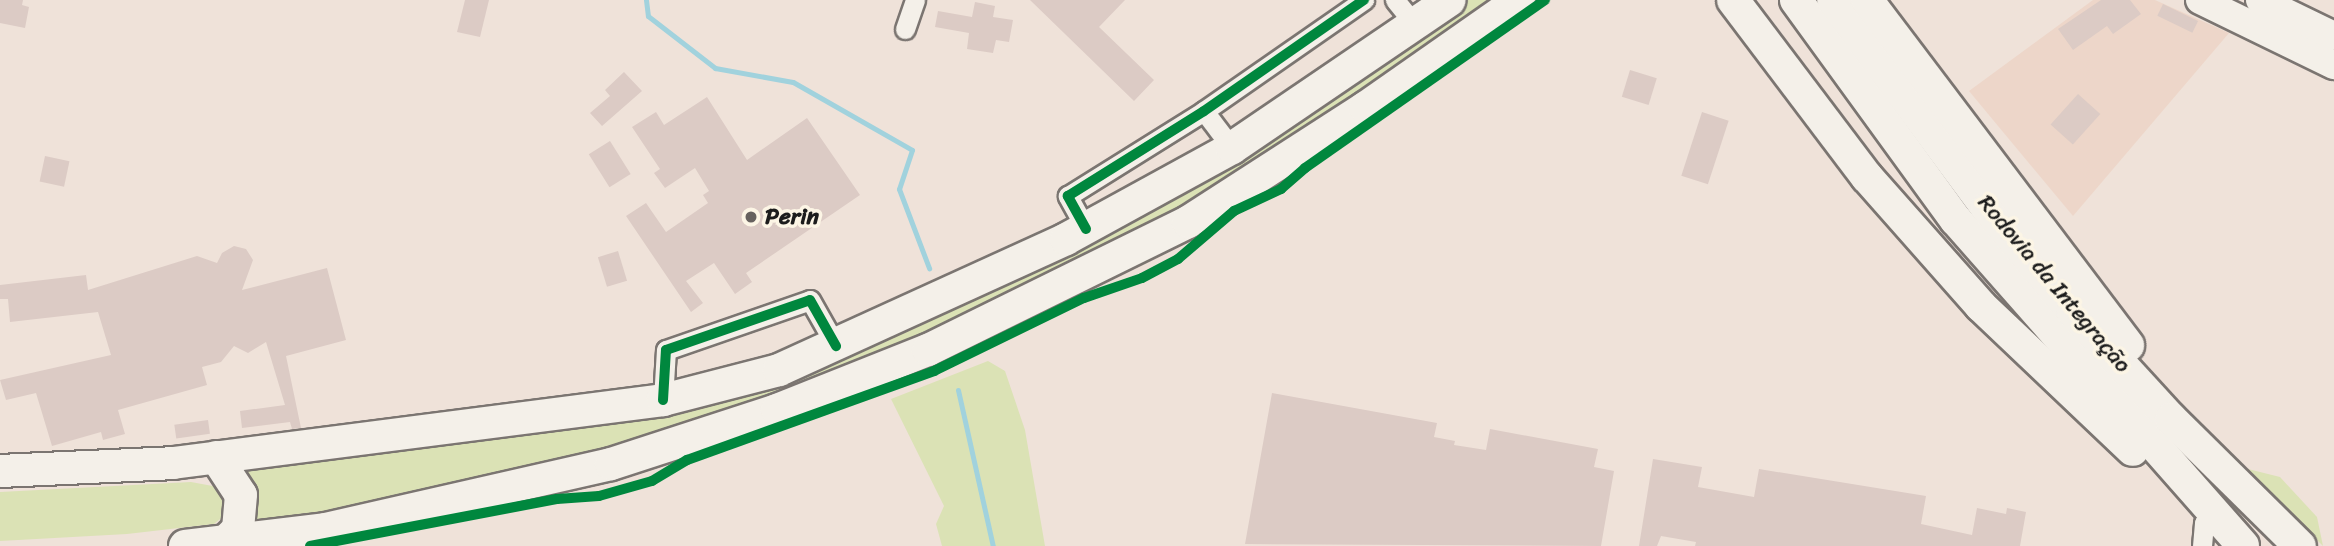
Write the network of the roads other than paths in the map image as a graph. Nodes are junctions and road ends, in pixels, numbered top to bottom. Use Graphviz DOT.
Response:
graph roads {
  1 [pos="915,0"];
  2 [pos="1364,0"];
  3 [pos="1395,0"];
  4 [pos="1450,0"];
  5 [pos="1519,0"];
  6 [pos="1732,0"];
  7 [pos="1796,0"];
  8 [pos="1833,0"];
  9 [pos="1867,0"];
  10 [pos="2200,0"];
  11 [pos="2260,0"];
  12 [pos="1415,26"];
  13 [pos="905,29"];
  14 [pos="2334,36"];
  15 [pos="2334,65"];
  16 [pos="1204,111"];
  17 [pos="1232,148"];
  18 [pos="1086,229"];
  19 [pos="836,346"];
  20 [pos="663,400"];
  21 [pos="2171,419"];
  22 [pos="216,457"];
  23 [pos="0,471"];
  24 [pos="2207,508"];
  25 [pos="226,541"];
  26 [pos="185,546"];
  27 [pos="2202,546"];
  28 [pos="2244,546"];
  29 [pos="2300,546"];
  1 -- 13 [label="street"];
  2 -- 16 [label="street"];
  3 -- 12 [label="street"];
  4 -- 12 [label="highway"];
  5 -- 25 [label="highway"];
  6 -- 24 [label="highway"];
  7 -- 24 [label="highway, Rodovia da Integração"];
  8 -- 21 [label="highway, Rodovia da Integração"];
  9 -- 21 [label="highway"];
  10 -- 15 [label="main road"];
  11 -- 14 [label="main road"];
  12 -- 17 [label="highway"];
  16 -- 17 [label="street"];
  16 -- 18 [label="street"];
  17 -- 18 [label="highway"];
  18 -- 19 [label="highway"];
  19 -- 20 [label="highway"];
  19 -- 20 [label="street"];
  20 -- 22 [label="highway"];
  21 -- 29 [label="highway, Rodovia da Integração"];
  22 -- 23 [label="highway"];
  22 -- 25 [label="highway"];
  24 -- 27 [label="street"];
  24 -- 28 [label="highway, Rodovia da Integração"];
  25 -- 26 [label="highway"];
}
